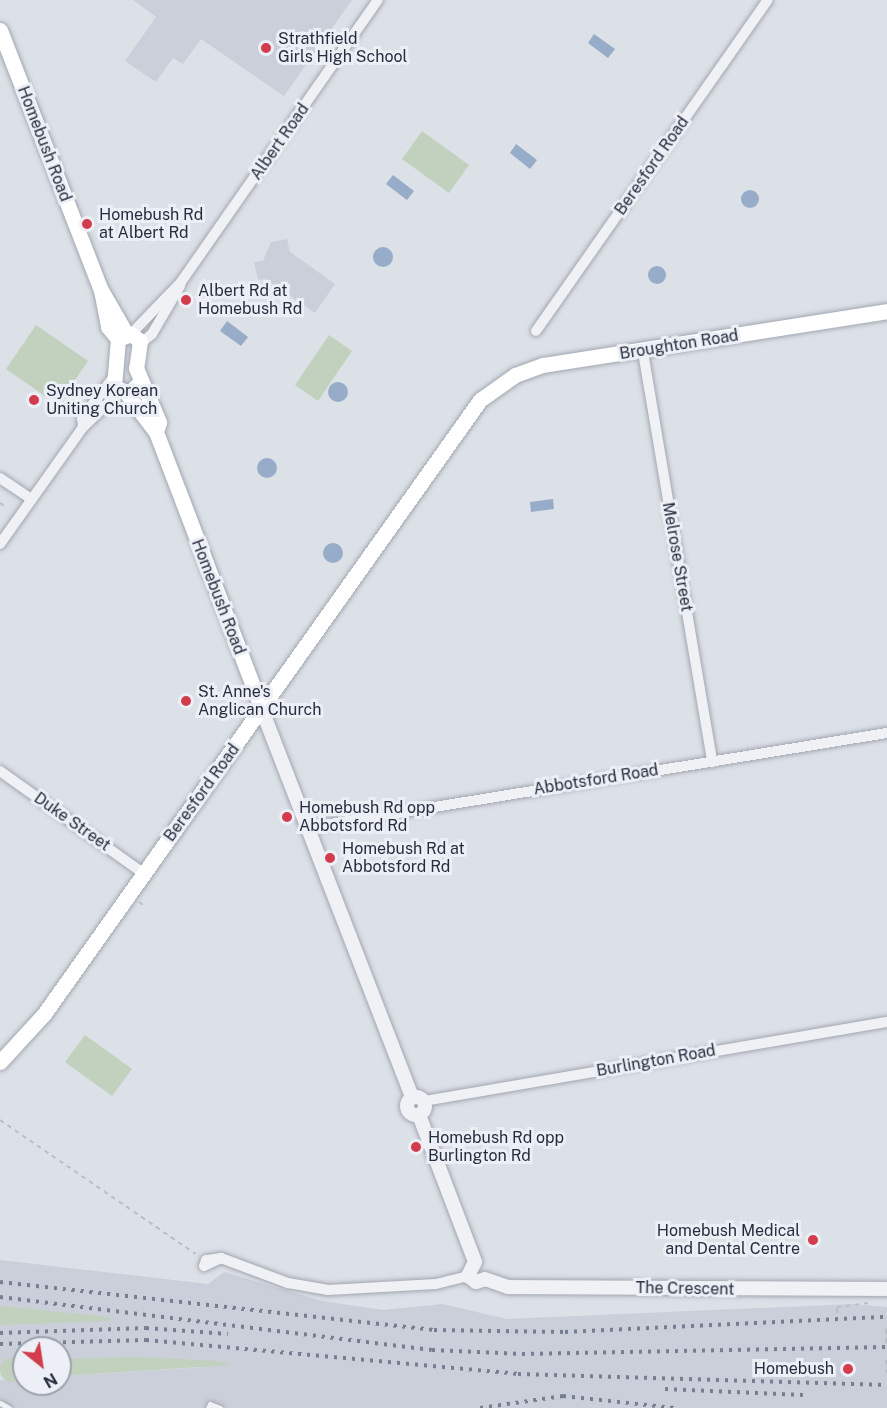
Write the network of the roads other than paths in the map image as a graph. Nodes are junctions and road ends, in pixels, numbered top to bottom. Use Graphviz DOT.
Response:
graph roads {
  1 [pos="378,0"];
  2 [pos="768,0"];
  3 [pos="0,30"];
  4 [pos="5,61"];
  5 [pos="887,311"];
  6 [pos="536,331"];
  7 [pos="129,338"];
  8 [pos="643,352"];
  9 [pos="140,382"];
  10 [pos="120,388"];
  11 [pos="480,400"];
  12 [pos="83,427"];
  13 [pos="156,432"];
  14 [pos="0,478"];
  15 [pos="31,499"];
  16 [pos="0,544"];
  17 [pos="262,710"];
  18 [pos="887,733"];
  19 [pos="712,762"];
  20 [pos="0,771"];
  21 [pos="306,828"];
  22 [pos="143,873"];
  23 [pos="887,1022"];
  24 [pos="0,1062"];
  25 [pos="418,1099"];
  26 [pos="206,1260"];
  27 [pos="475,1262"];
  28 [pos="468,1276"];
  29 [pos="485,1279"];
  30 [pos="887,1289"];
  31 [pos="0,1403"];
  32 [pos="209,1406"];
  33 [pos="9,1408"];
  34 [pos="220,1408"];
  1 -- 7 [label="street, Albert Road"];
  2 -- 6 [label="street, Beresford Road"];
  3 -- 4 [label="main road, Homebush Road"];
  4 -- 7 [label="main road, Homebush Road"];
  5 -- 8 [label="main road, Broughton Road"];
  7 -- 9 [label="main road, Homebush Road"];
  7 -- 10 [label="main road"];
  8 -- 11 [label="main road, Broughton Road"];
  8 -- 19 [label="street, Melrose Street"];
  9 -- 10 [label="main road"];
  9 -- 13 [label="main road, Homebush Road"];
  10 -- 12 [label="street"];
  10 -- 12 [label="street"];
  10 -- 13 [label="main road, Homebush Road"];
  11 -- 17 [label="main road, Beresford Road"];
  12 -- 15 [label="street"];
  13 -- 17 [label="main road, Homebush Road"];
  14 -- 15 [label="street"];
  15 -- 16 [label="street"];
  17 -- 21 [label="street, Homebush Road"];
  17 -- 22 [label="main road, Beresford Road"];
  18 -- 19 [label="street, Abbotsford Road"];
  19 -- 21 [label="street, Abbotsford Road"];
  20 -- 22 [label="street, Duke Street"];
  21 -- 25 [label="street, Homebush Road"];
  22 -- 24 [label="main road, Beresford Road"];
  23 -- 25 [label="street, Burlington Road"];
  25 -- 27 [label="street, Homebush Road"];
  26 -- 28 [label="street"];
  27 -- 28 [label="street"];
  27 -- 29 [label="street"];
  28 -- 29 [label="street, The Crescent"];
  29 -- 30 [label="street, The Crescent"];
  31 -- 33 [label="lane"];
  32 -- 34 [label="lane"];
}
